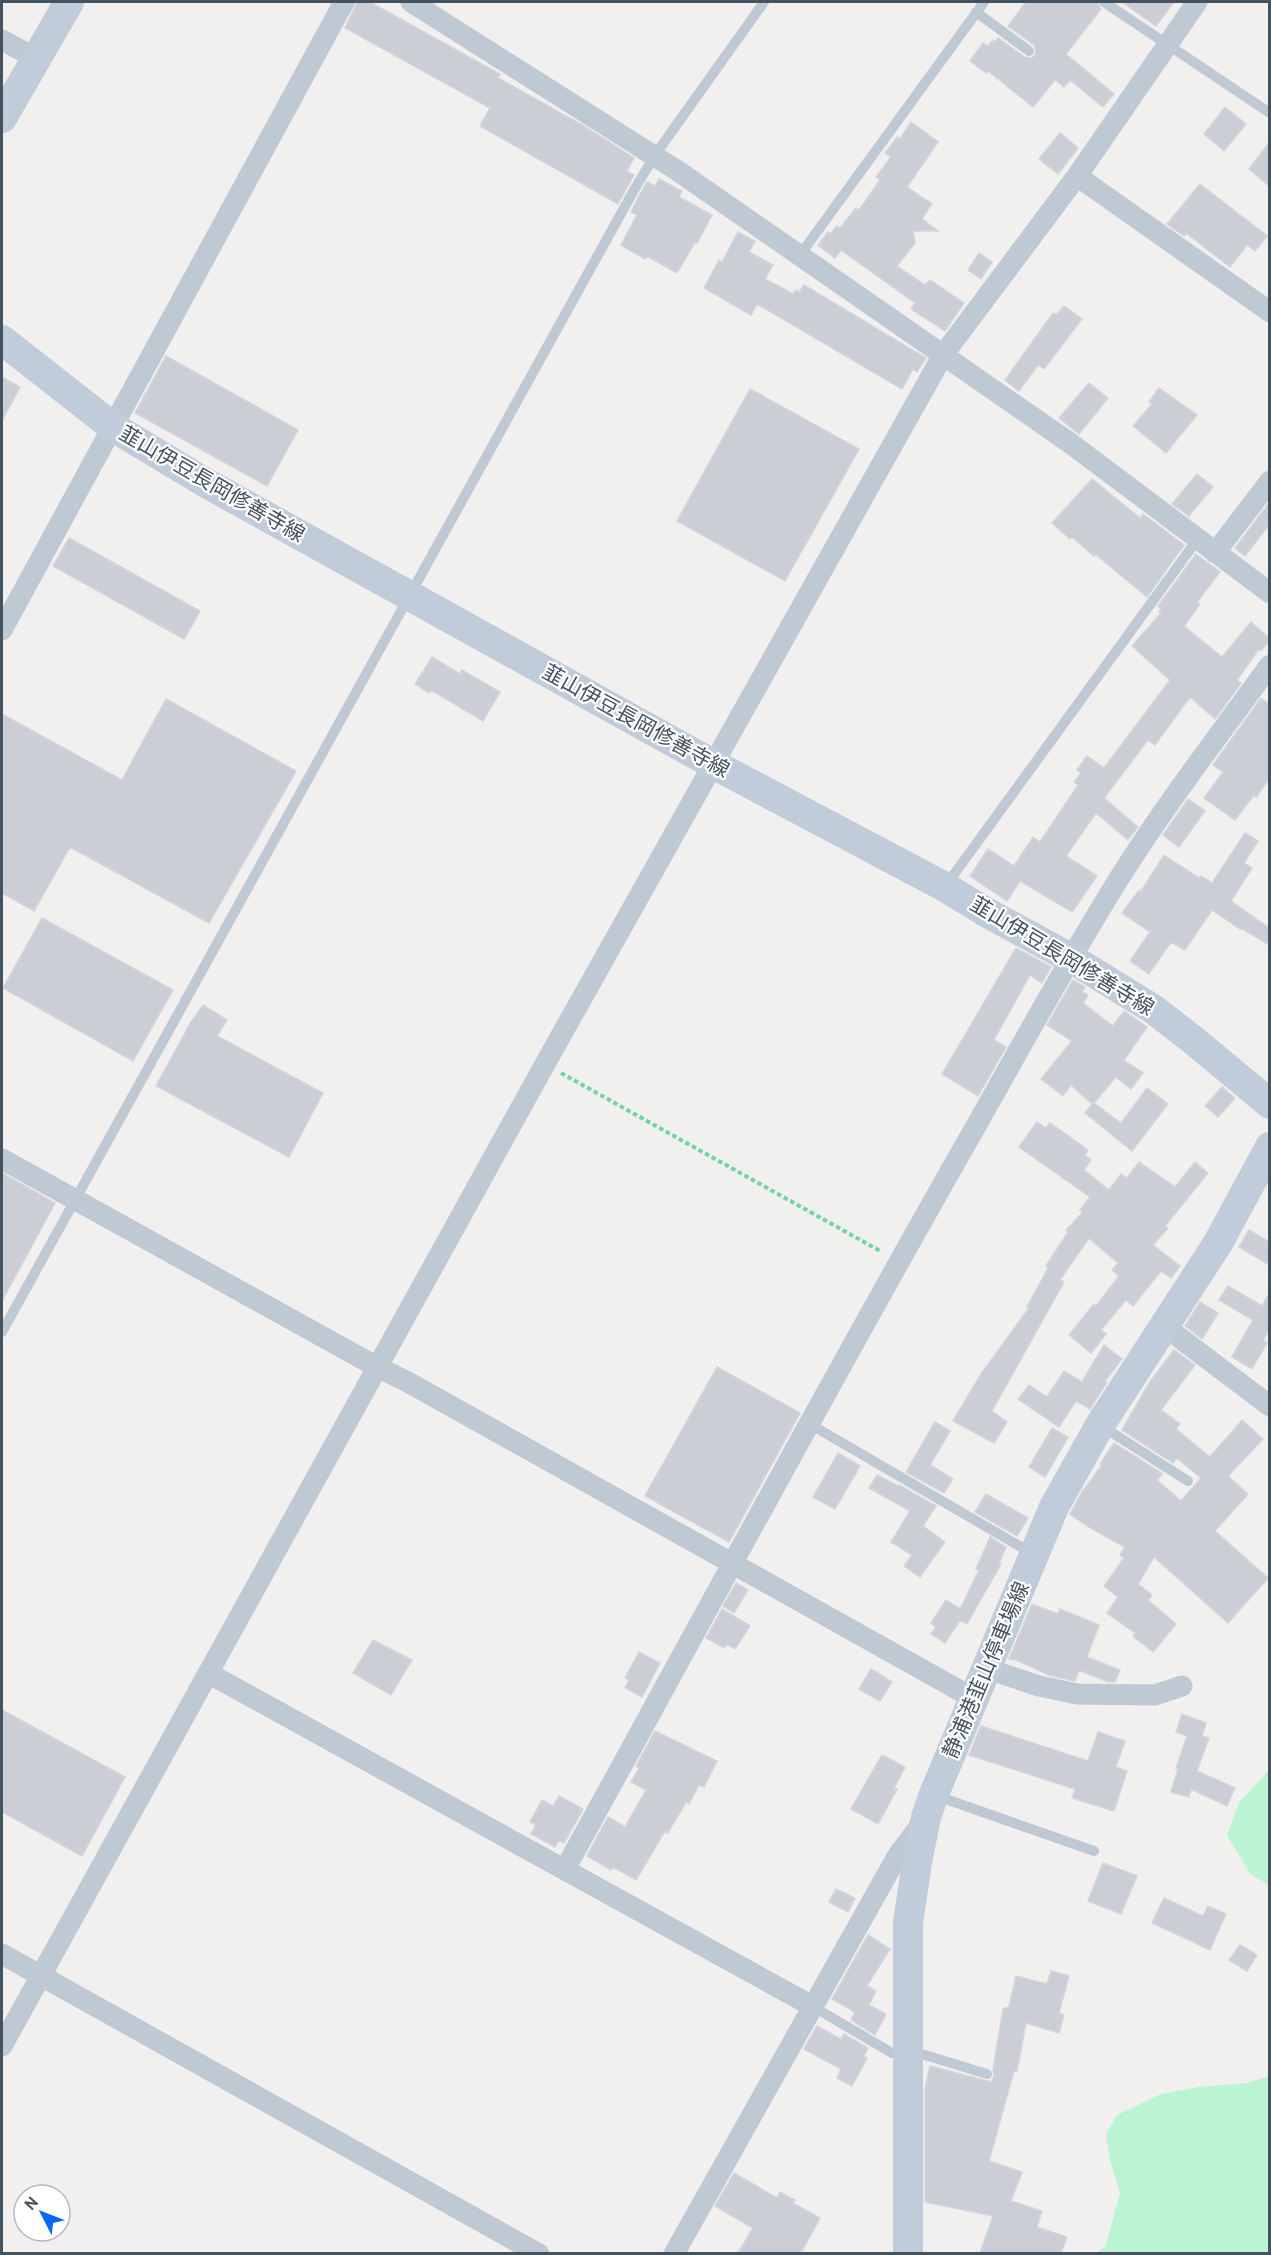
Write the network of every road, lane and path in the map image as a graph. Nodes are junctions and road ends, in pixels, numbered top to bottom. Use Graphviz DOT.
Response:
graph roads {
  1 [pos="69,2"];
  2 [pos="344,2"];
  3 [pos="411,2"];
  4 [pos="764,2"];
  5 [pos="984,2"];
  6 [pos="1104,2"];
  7 [pos="1197,2"];
  8 [pos="976,12"];
  9 [pos="2,40"];
  10 [pos="1168,44"];
  11 [pos="1029,51"];
  12 [pos="35,58"];
  13 [pos="1269,113"];
  14 [pos="2,118"];
  15 [pos="655,155"];
  16 [pos="1077,176"];
  17 [pos="800,255"];
  18 [pos="1269,312"];
  19 [pos="2,340"];
  20 [pos="943,355"];
  21 [pos="113,428"];
  22 [pos="1269,481"];
  23 [pos="1197,540"];
  24 [pos="1215,553"];
  25 [pos="1269,593"];
  26 [pos="408,595"];
  27 [pos="2,630"];
  28 [pos="1269,665"];
  29 [pos="713,764"];
  30 [pos="945,887"];
  31 [pos="1072,959"];
  32 [pos="545,1064"];
  33 [pos="1269,1104"];
  34 [pos="1269,1147"];
  35 [pos="2,1159"];
  36 [pos="75,1199"];
  37 [pos="898,1261"];
  38 [pos="1164,1326"];
  39 [pos="2,1332"];
  40 [pos="377,1367"];
  41 [pos="1269,1406"];
  42 [pos="808,1423"];
  43 [pos="1100,1425"];
  44 [pos="1188,1480"];
  45 [pos="1034,1554"];
  46 [pos="733,1564"];
  47 [pos="985,1668"];
  48 [pos="208,1673"];
  49 [pos="1182,1686"];
  50 [pos="973,1698"];
  51 [pos="930,1806"];
  52 [pos="1094,1851"];
  53 [pos="565,1869"];
  54 [pos="2,1954"];
  55 [pos="41,1976"];
  56 [pos="812,2006"];
  57 [pos="2,2046"];
  58 [pos="908,2055"];
  59 [pos="987,2074"];
  60 [pos="539,2253"];
  61 [pos="674,2253"];
  62 [pos="908,2253"];
  1 -- 12 [label="main road"];
  2 -- 21 [label="street"];
  3 -- 15 [label="street"];
  4 -- 15 [label="lane"];
  5 -- 8 [label="lane"];
  6 -- 10 [label="lane"];
  7 -- 10 [label="street"];
  8 -- 11 [label="lane"];
  8 -- 17 [label="lane"];
  9 -- 12 [label="street"];
  10 -- 13 [label="lane"];
  10 -- 16 [label="street"];
  12 -- 14 [label="main road"];
  15 -- 17 [label="street"];
  15 -- 26 [label="lane"];
  16 -- 18 [label="street"];
  16 -- 20 [label="street"];
  17 -- 20 [label="street"];
  19 -- 21 [label="main road, 韮山伊豆長岡修善寺線"];
  20 -- 23 [label="street"];
  20 -- 29 [label="street"];
  21 -- 26 [label="main road, 韮山伊豆長岡修善寺線"];
  21 -- 27 [label="street"];
  22 -- 24 [label="street"];
  23 -- 24 [label="street"];
  23 -- 30 [label="lane"];
  24 -- 25 [label="street"];
  26 -- 29 [label="main road, 韮山伊豆長岡修善寺線"];
  26 -- 36 [label="lane"];
  28 -- 31 [label="street"];
  29 -- 30 [label="main road, 韮山伊豆長岡修善寺線"];
  29 -- 32 [label="street"];
  30 -- 31 [label="main road, 韮山伊豆長岡修善寺線"];
  31 -- 33 [label="main road, 韮山伊豆長岡修善寺線"];
  31 -- 37 [label="street"];
  32 -- 37 [label="path"];
  32 -- 40 [label="street"];
  34 -- 38 [label="main road, 静浦港韮山停車場線"];
  35 -- 36 [label="street"];
  36 -- 39 [label="lane"];
  36 -- 40 [label="street"];
  37 -- 42 [label="street"];
  38 -- 41 [label="street"];
  38 -- 43 [label="main road, 静浦港韮山停車場線"];
  40 -- 46 [label="street"];
  40 -- 48 [label="street"];
  42 -- 45 [label="lane"];
  42 -- 46 [label="street"];
  43 -- 44 [label="lane"];
  43 -- 45 [label="main road, 静浦港韮山停車場線"];
  45 -- 47 [label="main road, 静浦港韮山停車場線"];
  46 -- 50 [label="street"];
  46 -- 53 [label="street"];
  47 -- 49 [label="street"];
  47 -- 50 [label="main road, 静浦港韮山停車場線"];
  48 -- 53 [label="street"];
  48 -- 55 [label="street"];
  50 -- 51 [label="main road, 静浦港韮山停車場線"];
  51 -- 52 [label="lane"];
  51 -- 56 [label="street"];
  51 -- 58 [label="main road, 静浦港韮山停車場線"];
  53 -- 56 [label="street"];
  54 -- 55 [label="street"];
  55 -- 57 [label="street"];
  55 -- 60 [label="street"];
  56 -- 58 [label="lane"];
  56 -- 61 [label="street"];
  58 -- 59 [label="lane"];
  58 -- 62 [label="main road, 静浦港韮山停車場線"];
}
